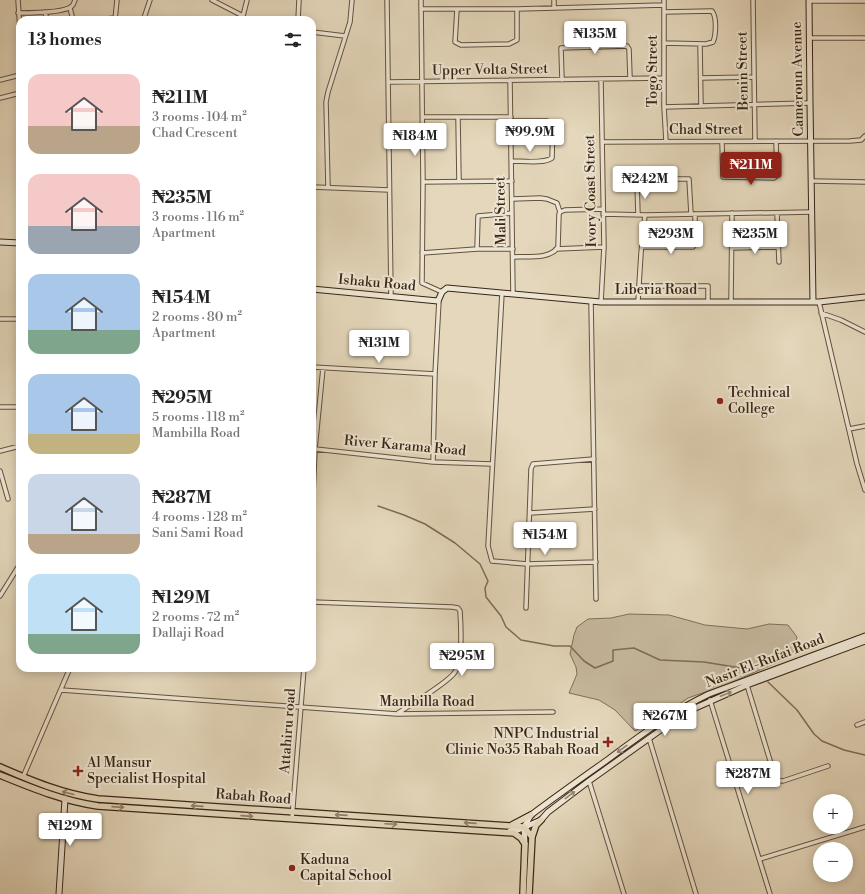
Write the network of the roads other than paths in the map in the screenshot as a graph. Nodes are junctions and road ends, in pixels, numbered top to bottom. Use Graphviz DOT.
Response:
graph roads {
  1 [pos="18,0"];
  2 [pos="75,0"];
  3 [pos="117,0"];
  4 [pos="150,0"];
  5 [pos="212,0"];
  6 [pos="247,0"];
  7 [pos="299,0"];
  8 [pos="352,0"];
  9 [pos="387,0"];
  10 [pos="421,0"];
  11 [pos="554,0"];
  12 [pos="622,0"];
  13 [pos="664,0"];
  14 [pos="753,0"];
  15 [pos="810,0"];
  16 [pos="865,1"];
  17 [pos="664,5"];
  18 [pos="622,6"];
  19 [pos="70,8"];
  20 [pos="554,8"];
  21 [pos="421,9"];
  22 [pos="457,9"];
  23 [pos="516,9"];
  24 [pos="45,12"];
  25 [pos="664,12"];
  26 [pos="18,13"];
  27 [pos="18,16"];
  28 [pos="46,16"];
  29 [pos="72,16"];
  30 [pos="115,16"];
  31 [pos="145,16"];
  32 [pos="239,16"];
  33 [pos="243,16"];
  34 [pos="298,16"];
  35 [pos="316,32"];
  36 [pos="345,36"];
  37 [pos="810,38"];
  38 [pos="865,38"];
  39 [pos="664,43"];
  40 [pos="700,44"];
  41 [pos="16,76"];
  42 [pos="754,77"];
  43 [pos="630,78"];
  44 [pos="664,78"];
  45 [pos="701,78"];
  46 [pos="601,79"];
  47 [pos="0,80"];
  48 [pos="510,80"];
  49 [pos="562,80"];
  50 [pos="389,82"];
  51 [pos="422,82"];
  52 [pos="16,94"];
  53 [pos="0,98"];
  54 [pos="810,103"];
  55 [pos="754,104"];
  56 [pos="701,106"];
  57 [pos="664,107"];
  58 [pos="423,117"];
  59 [pos="511,117"];
  60 [pos="458,118"];
  61 [pos="511,121"];
  62 [pos="865,136"];
  63 [pos="666,141"];
  64 [pos="755,141"];
  65 [pos="776,141"];
  66 [pos="811,141"];
  67 [pos="602,142"];
  68 [pos="722,142"];
  69 [pos="511,161"];
  70 [pos="512,180"];
  71 [pos="459,181"];
  72 [pos="812,181"];
  73 [pos="423,182"];
  74 [pos="865,182"];
  75 [pos="316,187"];
  76 [pos="328,187"];
  77 [pos="389,190"];
  78 [pos="513,199"];
  79 [pos="603,209"];
  80 [pos="560,212"];
  81 [pos="812,212"];
  82 [pos="512,213"];
  83 [pos="732,213"];
  84 [pos="777,213"];
  85 [pos="603,214"];
  86 [pos="693,214"];
  87 [pos="638,215"];
  88 [pos="646,215"];
  89 [pos="0,242"];
  90 [pos="16,243"];
  91 [pos="604,247"];
  92 [pos="643,247"];
  93 [pos="778,247"];
  94 [pos="732,248"];
  95 [pos="477,249"];
  96 [pos="513,249"];
  97 [pos="556,249"];
  98 [pos="422,253"];
  99 [pos="513,257"];
  100 [pos="779,262"];
  101 [pos="640,286"];
  102 [pos="316,289"];
  103 [pos="442,292"];
  104 [pos="502,293"];
  105 [pos="513,294"];
  106 [pos="391,296"];
  107 [pos="865,297"];
  108 [pos="439,300"];
  109 [pos="591,301"];
  110 [pos="638,301"];
  111 [pos="601,302"];
  112 [pos="708,302"];
  113 [pos="731,302"];
  114 [pos="816,302"];
  115 [pos="821,313"];
  116 [pos="0,319"];
  117 [pos="16,319"];
  118 [pos="865,332"];
  119 [pos="316,367"];
  120 [pos="323,368"];
  121 [pos="435,374"];
  122 [pos="0,407"];
  123 [pos="16,407"];
  124 [pos="316,426"];
  125 [pos="865,426"];
  126 [pos="849,429"];
  127 [pos="16,447"];
  128 [pos="316,449"];
  129 [pos="0,451"];
  130 [pos="594,459"];
  131 [pos="433,462"];
  132 [pos="492,464"];
  133 [pos="0,472"];
  134 [pos="865,490"];
  135 [pos="8,498"];
  136 [pos="594,509"];
  137 [pos="530,512"];
  138 [pos="596,562"];
  139 [pos="527,564"];
  140 [pos="16,570"];
  141 [pos="0,596"];
  142 [pos="596,599"];
  143 [pos="316,602"];
  144 [pos="526,608"];
  145 [pos="865,636"];
  146 [pos="865,641"];
  147 [pos="794,665"];
  148 [pos="68,672"];
  149 [pos="304,672"];
  150 [pos="747,686"];
  151 [pos="61,690"];
  152 [pos="710,700"];
  153 [pos="301,708"];
  154 [pos="553,712"];
  155 [pos="397,714"];
  156 [pos="865,722"];
  157 [pos="857,725"];
  158 [pos="649,738"];
  159 [pos="828,766"];
  160 [pos="0,767"];
  161 [pos="0,775"];
  162 [pos="23,777"];
  163 [pos="589,781"];
  164 [pos="65,800"];
  165 [pos="293,812"];
  166 [pos="531,815"];
  167 [pos="292,819"];
  168 [pos="541,820"];
  169 [pos="457,825"];
  170 [pos="865,827"];
  171 [pos="524,828"];
  172 [pos="509,829"];
  173 [pos="532,837"];
  174 [pos="525,844"];
  175 [pos="760,859"];
  176 [pos="59,894"];
  177 [pos="523,894"];
  178 [pos="529,894"];
  179 [pos="624,894"];
  180 [pos="696,894"];
  181 [pos="770,894"];
  1 -- 26 [label="street"];
  2 -- 19 [label="street"];
  3 -- 30 [label="street"];
  4 -- 31 [label="street"];
  5 -- 32 [label="street"];
  6 -- 33 [label="street"];
  7 -- 34 [label="street"];
  8 -- 36 [label="street"];
  9 -- 50 [label="street"];
  10 -- 21 [label="street"];
  11 -- 20 [label="street"];
  12 -- 18 [label="street"];
  13 -- 17 [label="street, Togo Street"];
  14 -- 42 [label="street, Benin Street"];
  15 -- 16 [label="street"];
  15 -- 37 [label="street, Cameroun Avenue"];
  17 -- 18 [label="street"];
  17 -- 25 [label="street, Togo Street"];
  18 -- 20 [label="street"];
  19 -- 24 [label="street"];
  19 -- 29 [label="street"];
  20 -- 23 [label="street"];
  21 -- 22 [label="street"];
  21 -- 51 [label="street"];
  22 -- 23 [label="street"];
  22 -- 23 [label="street"];
  24 -- 26 [label="street"];
  24 -- 28 [label="street"];
  25 -- 39 [label="street, Togo Street"];
  25 -- 40 [label="street"];
  26 -- 27 [label="street"];
  35 -- 36 [label="street"];
  36 -- 76 [label="street"];
  37 -- 38 [label="street"];
  37 -- 54 [label="street, Cameroun Avenue"];
  39 -- 40 [label="street"];
  39 -- 44 [label="street, Togo Street"];
  40 -- 45 [label="street"];
  41 -- 47 [label="street"];
  42 -- 45 [label="street"];
  42 -- 55 [label="street, Benin Street"];
  43 -- 44 [label="street, Upper Volta Street"];
  43 -- 46 [label="street, Upper Volta Street"];
  43 -- 49 [label="street"];
  44 -- 57 [label="street, Togo Street"];
  45 -- 56 [label="street"];
  46 -- 49 [label="street, Upper Volta Street"];
  46 -- 67 [label="street, Ivory Coast Street"];
  48 -- 49 [label="street, Upper Volta Street"];
  48 -- 51 [label="street, Upper Volta Street"];
  48 -- 59 [label="street, Mali Street"];
  50 -- 51 [label="street, Upper Volta Street"];
  50 -- 77 [label="street"];
  51 -- 58 [label="street"];
  52 -- 53 [label="street"];
  54 -- 55 [label="street"];
  54 -- 66 [label="street, Cameroun Avenue"];
  55 -- 56 [label="street"];
  55 -- 64 [label="street, Benin Street"];
  56 -- 57 [label="street"];
  57 -- 63 [label="street, Togo Street"];
  58 -- 60 [label="street"];
  58 -- 73 [label="street"];
  59 -- 60 [label="street"];
  59 -- 61 [label="street, Mali Street"];
  60 -- 71 [label="street"];
  61 -- 69 [label="street, Mali Street"];
  61 -- 69 [label="street"];
  62 -- 66 [label="street, Chad Street"];
  63 -- 67 [label="street, Chad Street"];
  63 -- 68 [label="street, Chad Street"];
  64 -- 65 [label="street, Chad Street"];
  64 -- 68 [label="street, Chad Street"];
  65 -- 66 [label="street, Chad Street"];
  65 -- 68 [label="street"];
  66 -- 72 [label="street, Cameroun Avenue"];
  67 -- 79 [label="street, Ivory Coast Street"];
  69 -- 70 [label="street, Mali Street"];
  70 -- 71 [label="street"];
  70 -- 78 [label="street, Mali Street"];
  71 -- 73 [label="street"];
  72 -- 74 [label="street"];
  72 -- 81 [label="street, Cameroun Avenue"];
  73 -- 98 [label="street"];
  75 -- 76 [label="street"];
  76 -- 77 [label="street"];
  77 -- 106 [label="street"];
  78 -- 80 [label="street"];
  78 -- 82 [label="street, Mali Street"];
  79 -- 80 [label="street"];
  79 -- 85 [label="street, Ivory Coast Street"];
  80 -- 97 [label="street"];
  81 -- 84 [label="street"];
  81 -- 114 [label="street, Cameroun Avenue"];
  82 -- 95 [label="street"];
  82 -- 96 [label="street, Mali Street"];
  83 -- 84 [label="street"];
  83 -- 86 [label="street"];
  83 -- 94 [label="street"];
  84 -- 93 [label="street"];
  85 -- 87 [label="street"];
  85 -- 91 [label="street, Ivory Coast Street"];
  86 -- 87 [label="street"];
  86 -- 88 [label="street"];
  86 -- 92 [label="street"];
  87 -- 88 [label="street"];
  88 -- 92 [label="street"];
  89 -- 90 [label="street"];
  91 -- 97 [label="street"];
  91 -- 111 [label="street, Ivory Coast Street"];
  92 -- 101 [label="street"];
  93 -- 94 [label="street"];
  93 -- 100 [label="street"];
  94 -- 113 [label="street"];
  95 -- 96 [label="street"];
  95 -- 98 [label="street"];
  96 -- 99 [label="street, Mali Street"];
  97 -- 99 [label="street"];
  98 -- 103 [label="street"];
  99 -- 105 [label="street, Mali Street"];
  101 -- 110 [label="street"];
  101 -- 112 [label="street"];
  102 -- 106 [label="street, Ishaku Road"];
  103 -- 104 [label="street, Liberia Road"];
  103 -- 108 [label="street"];
  104 -- 105 [label="street, Liberia Road"];
  104 -- 132 [label="street"];
  105 -- 109 [label="street, Liberia Road"];
  106 -- 108 [label="street, Ishaku Road"];
  107 -- 114 [label="street, Liberia Road"];
  108 -- 121 [label="street"];
  109 -- 111 [label="street, Liberia Road"];
  109 -- 130 [label="street"];
  110 -- 111 [label="street, Liberia Road"];
  110 -- 112 [label="street, Liberia Road"];
  112 -- 113 [label="street, Liberia Road"];
  113 -- 114 [label="street, Liberia Road"];
  114 -- 115 [label="street"];
  115 -- 118 [label="street"];
  115 -- 126 [label="street"];
  116 -- 117 [label="street"];
  119 -- 120 [label="street"];
  120 -- 121 [label="street"];
  120 -- 124 [label="street"];
  121 -- 131 [label="street"];
  122 -- 123 [label="street"];
  125 -- 126 [label="street"];
  126 -- 134 [label="street"];
  127 -- 129 [label="street"];
  128 -- 131 [label="street, River Karama Road"];
  130 -- 136 [label="street"];
  130 -- 137 [label="street"];
  131 -- 132 [label="street, River Karama Road"];
  132 -- 139 [label="street"];
  133 -- 135 [label="street"];
  136 -- 137 [label="street"];
  136 -- 138 [label="street"];
  137 -- 139 [label="street"];
  138 -- 139 [label="street"];
  138 -- 142 [label="street"];
  139 -- 144 [label="street"];
  140 -- 141 [label="street"];
  143 -- 155 [label="street"];
  145 -- 147 [label="street, Nasir El-Rufai Road"];
  146 -- 147 [label="street, Nasir El-Rufai Road"];
  147 -- 150 [label="street, Nasir El-Rufai Road"];
  147 -- 166 [label="street, Nasir El-Rufai Road, one-way"];
  148 -- 151 [label="street"];
  149 -- 153 [label="street, Attahiru road"];
  152 -- 150 [label="street, Nasir El-Rufai Road, one-way"];
  150 -- 159 [label="street"];
  151 -- 153 [label="street, Mambilla Road"];
  151 -- 162 [label="street"];
  152 -- 158 [label="street, Nasir El-Rufai Road"];
  152 -- 175 [label="street"];
  153 -- 155 [label="street, Mambilla Road"];
  153 -- 165 [label="street, Attahiru road"];
  154 -- 155 [label="street, Mambilla Road"];
  156 -- 157 [label="street"];
  158 -- 163 [label="street, Nasir El-Rufai Road"];
  158 -- 180 [label="street"];
  160 -- 162 [label="main road, Rabah Road"];
  161 -- 164 [label="main road, Rabah Road"];
  165 -- 162 [label="main road, Rabah Road, one-way"];
  168 -- 163 [label="street, Nasir El-Rufai Road, one-way"];
  163 -- 179 [label="street"];
  164 -- 167 [label="main road, Rabah Road, one-way"];
  164 -- 176 [label="street"];
  165 -- 167 [label="street, Attahiru road"];
  169 -- 165 [label="main road, Rabah Road, one-way"];
  166 -- 171 [label="street, Nasir El-Rufai Road"];
  166 -- 172 [label="main road"];
  167 -- 169 [label="main road, Rabah Road, one-way"];
  168 -- 171 [label="street, Nasir El-Rufai Road"];
  168 -- 173 [label="main road"];
  169 -- 172 [label="main road, Rabah Road"];
  170 -- 175 [label="street"];
  171 -- 172 [label="main road, Rabah Road"];
  171 -- 173 [label="main road"];
  171 -- 174 [label="street"];
  172 -- 174 [label="main road"];
  173 -- 178 [label="main road"];
  174 -- 177 [label="main road"];
  175 -- 181 [label="street"];
}
